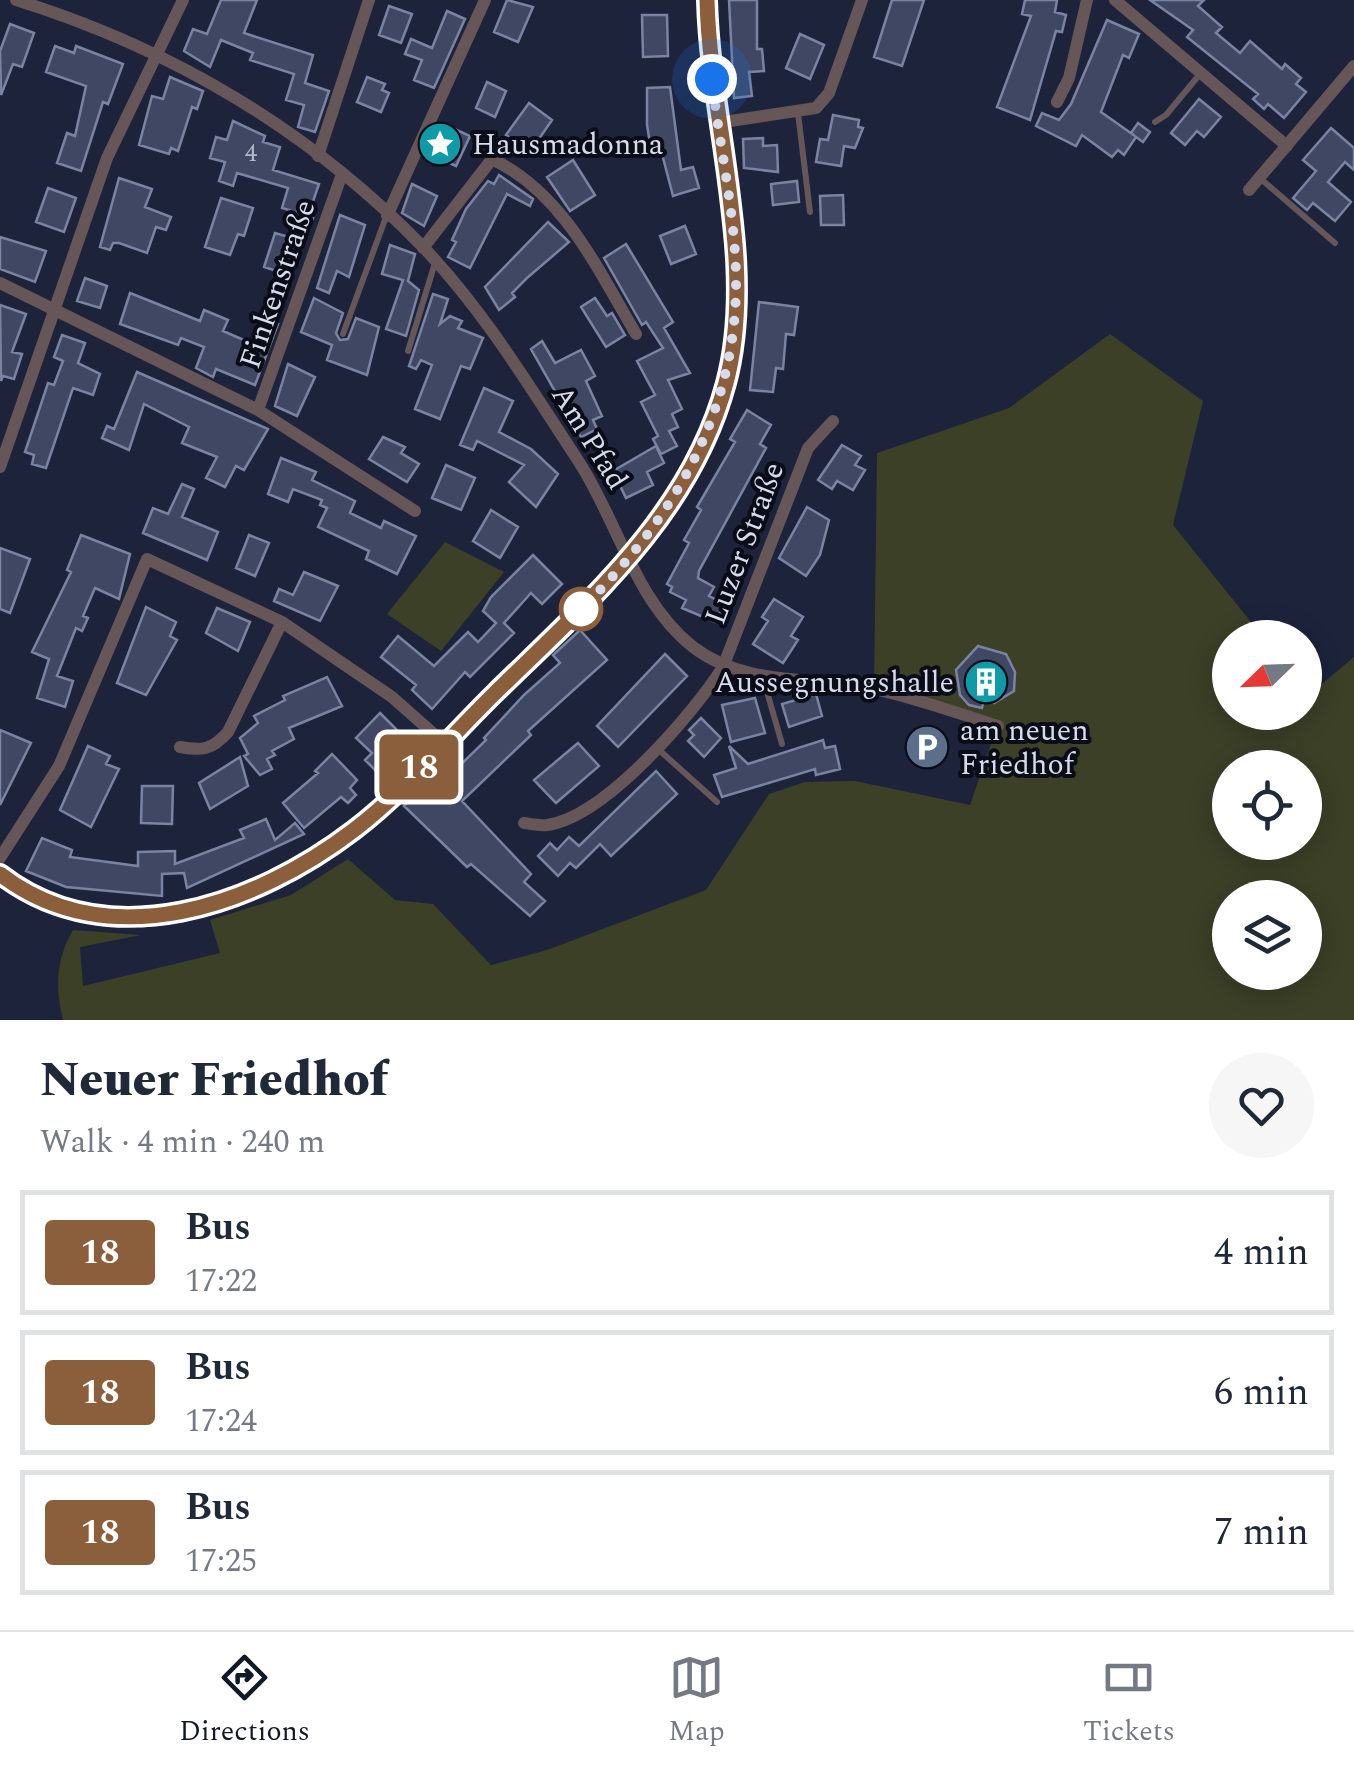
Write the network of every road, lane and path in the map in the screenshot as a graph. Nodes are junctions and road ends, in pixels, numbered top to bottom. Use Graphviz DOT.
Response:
graph roads {
  1 [pos="16,0"];
  2 [pos="183,0"];
  3 [pos="369,0"];
  4 [pos="485,0"];
  5 [pos="707,0"];
  6 [pos="862,0"];
  7 [pos="1087,0"];
  8 [pos="1114,0"];
  9 [pos="41,4"];
  10 [pos="156,52"];
  11 [pos="1354,66"];
  12 [pos="1200,73"];
  13 [pos="1057,102"];
  14 [pos="798,114"];
  15 [pos="1155,122"];
  16 [pos="717,123"];
  17 [pos="1287,146"];
  18 [pos="318,156"];
  19 [pos="342,174"];
  20 [pos="1260,179"];
  21 [pos="1250,190"];
  22 [pos="810,212"];
  23 [pos="387,216"];
  24 [pos="1335,243"];
  25 [pos="424,248"];
  26 [pos="435,262"];
  27 [pos="0,282"];
  28 [pos="55,308"];
  29 [pos="343,334"];
  30 [pos="636,334"];
  31 [pos="408,351"];
  32 [pos="258,410"];
  33 [pos="833,421"];
  34 [pos="0,467"];
  35 [pos="415,511"];
  36 [pos="630,562"];
  37 [pos="282,622"];
  38 [pos="724,667"];
  39 [pos="762,675"];
  40 [pos="998,726"];
  41 [pos="444,743"];
  42 [pos="782,744"];
  43 [pos="180,747"];
  44 [pos="658,748"];
  45 [pos="717,802"];
  46 [pos="524,823"];
  47 [pos="0,858"];
  48 [pos="0,874"];
  1 -- 9 [label="street, Am Pfad"];
  2 -- 10 [label="street"];
  3 -- 18 [label="street"];
  4 -- 23 [label="street"];
  5 -- 16 [label="street"];
  6 -- 14 [label="street"];
  7 -- 13 [label="street"];
  8 -- 12 [label="street"];
  9 -- 10 [label="street, Am Pfad"];
  10 -- 18 [label="street, Am Pfad"];
  10 -- 28 [label="street"];
  11 -- 17 [label="street"];
  12 -- 15 [label="lane"];
  12 -- 17 [label="street"];
  14 -- 16 [label="street"];
  14 -- 22 [label="lane"];
  16 -- 36 [label="street"];
  17 -- 20 [label="street"];
  18 -- 19 [label="street, Am Pfad"];
  19 -- 23 [label="street, Am Pfad"];
  19 -- 32 [label="street, Finkenstraße"];
  20 -- 21 [label="street"];
  20 -- 24 [label="lane"];
  23 -- 25 [label="street, Am Pfad"];
  23 -- 29 [label="lane"];
  25 -- 26 [label="street, Am Pfad"];
  25 -- 30 [label="street"];
  26 -- 31 [label="lane"];
  26 -- 36 [label="street, Am Pfad"];
  27 -- 28 [label="street, Finkenstraße"];
  28 -- 32 [label="street, Finkenstraße"];
  28 -- 34 [label="street"];
  32 -- 35 [label="street, Finkenstraße"];
  33 -- 38 [label="street, Luzer Straße"];
  36 -- 38 [label="street, Am Pfad"];
  36 -- 41 [label="street"];
  37 -- 41 [label="street"];
  37 -- 43 [label="street"];
  37 -- 47 [label="street"];
  38 -- 39 [label="street, Am Pfad"];
  38 -- 44 [label="street, Luzer Straße"];
  39 -- 40 [label="street, Am Pfad"];
  39 -- 42 [label="lane"];
  41 -- 48 [label="street"];
  44 -- 45 [label="lane"];
  44 -- 46 [label="street, Luzer Straße"];
}
